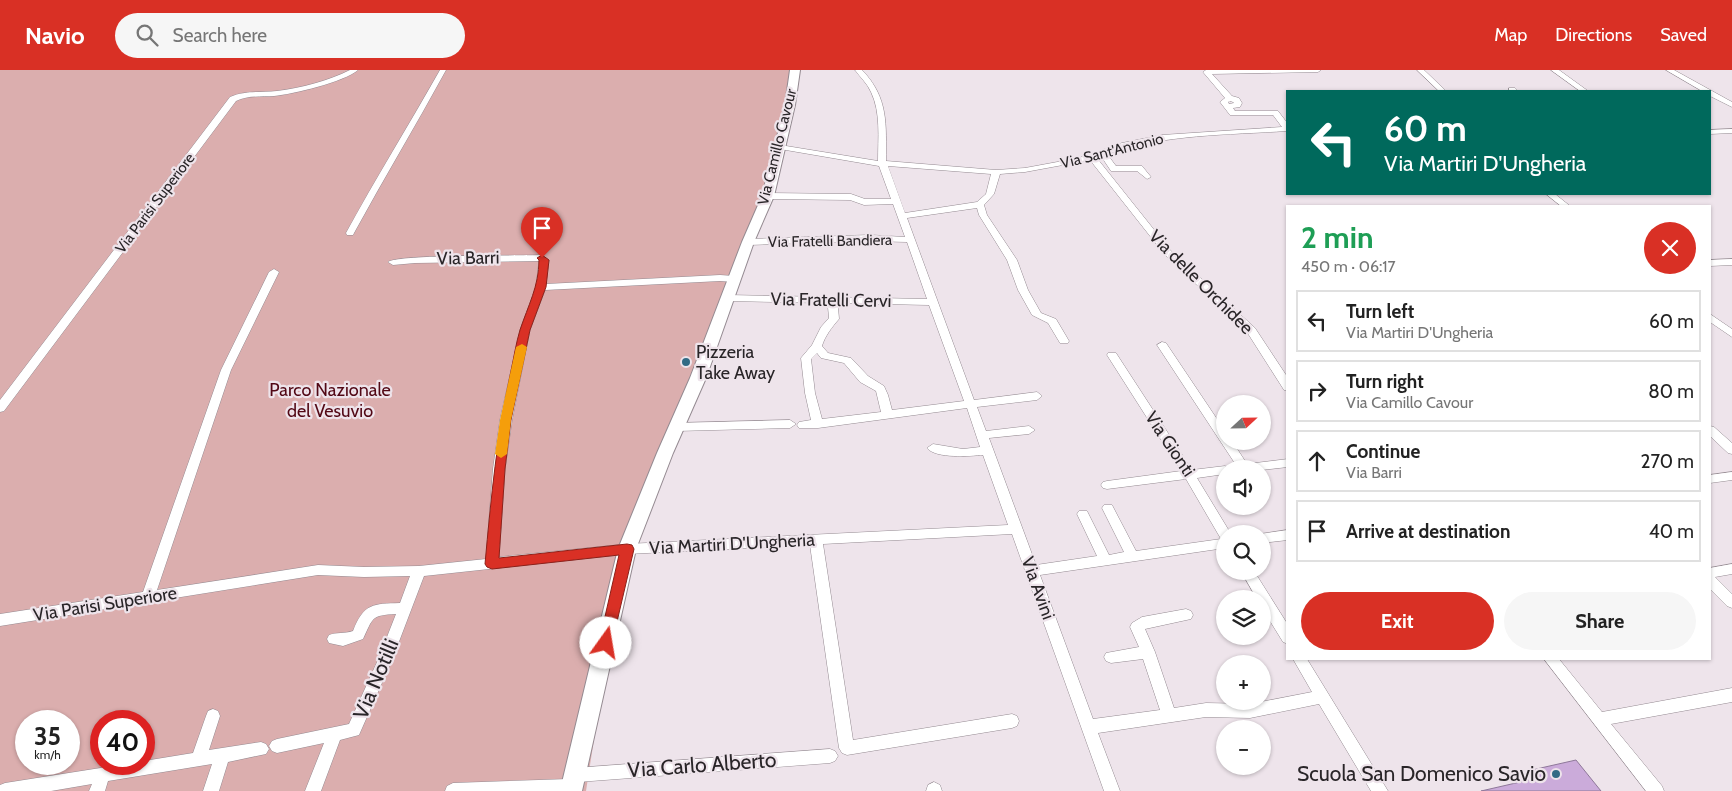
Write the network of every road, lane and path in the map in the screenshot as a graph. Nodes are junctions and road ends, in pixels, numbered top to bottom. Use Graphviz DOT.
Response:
graph roads {
  1 [pos="355,70"];
  2 [pos="443,70"];
  3 [pos="795,70"];
  4 [pos="858,70"];
  5 [pos="1318,70"];
  6 [pos="1420,70"];
  7 [pos="1554,70"];
  8 [pos="1669,70"];
  9 [pos="1443,90"];
  10 [pos="1583,90"];
  11 [pos="1704,90"];
  12 [pos="1711,94"];
  13 [pos="1732,105"];
  14 [pos="1286,127"];
  15 [pos="1286,128"];
  16 [pos="1732,131"];
  17 [pos="1711,132"];
  18 [pos="780,146"];
  19 [pos="1103,153"];
  20 [pos="1092,157"];
  21 [pos="882,162"];
  22 [pos="996,172"];
  23 [pos="1147,177"];
  24 [pos="1551,195"];
  25 [pos="768,196"];
  26 [pos="897,201"];
  27 [pos="980,204"];
  28 [pos="1565,205"];
  29 [pos="903,216"];
  30 [pos="350,233"];
  31 [pos="912,240"];
  32 [pos="748,242"];
  33 [pos="393,262"];
  34 [pos="1732,262"];
  35 [pos="1711,263"];
  36 [pos="274,272"];
  37 [pos="734,280"];
  38 [pos="541,287"];
  39 [pos="728,298"];
  40 [pos="828,300"];
  41 [pos="934,302"];
  42 [pos="1711,318"];
  43 [pos="1732,334"];
  44 [pos="1064,341"];
  45 [pos="1162,345"];
  46 [pos="817,346"];
  47 [pos="1112,355"];
  48 [pos="1286,384"];
  49 [pos="1037,396"];
  50 [pos="971,405"];
  51 [pos="0,408"];
  52 [pos="887,415"];
  53 [pos="790,424"];
  54 [pos="818,424"];
  55 [pos="803,425"];
  56 [pos="1216,426"];
  57 [pos="676,427"];
  58 [pos="1029,430"];
  59 [pos="1711,431"];
  60 [pos="982,435"];
  61 [pos="932,448"];
  62 [pos="988,450"];
  63 [pos="1732,450"];
  64 [pos="1286,463"];
  65 [pos="1271,465"];
  66 [pos="1216,471"];
  67 [pos="1190,475"];
  68 [pos="1732,476"];
  69 [pos="1711,479"];
  70 [pos="1107,485"];
  71 [pos="1108,508"];
  72 [pos="1083,514"];
  73 [pos="1219,525"];
  74 [pos="1016,529"];
  75 [pos="1286,535"];
  76 [pos="1271,537"];
  77 [pos="816,540"];
  78 [pos="1216,544"];
  79 [pos="627,549"];
  80 [pos="1132,555"];
  81 [pos="1105,560"];
  82 [pos="492,564"];
  83 [pos="1732,570"];
  84 [pos="419,571"];
  85 [pos="1032,571"];
  86 [pos="1711,573"];
  87 [pos="1253,580"];
  88 [pos="1711,582"];
  89 [pos="148,597"];
  90 [pos="1732,602"];
  91 [pos="405,608"];
  92 [pos="1186,615"];
  93 [pos="0,620"];
  94 [pos="1286,635"];
  95 [pos="334,640"];
  96 [pos="1148,652"];
  97 [pos="1111,657"];
  98 [pos="1301,660"];
  99 [pos="1552,660"];
  100 [pos="1732,695"];
  101 [pos="1323,697"];
  102 [pos="1169,714"];
  103 [pos="213,716"];
  104 [pos="1599,719"];
  105 [pos="1012,721"];
  106 [pos="1089,727"];
  107 [pos="334,736"];
  108 [pos="277,746"];
  109 [pos="261,749"];
  110 [pos="222,755"];
  111 [pos="830,756"];
  112 [pos="199,759"];
  113 [pos="155,766"];
  114 [pos="103,775"];
  115 [pos="573,784"];
  116 [pos="5,791"];
  117 [pos="97,791"];
  118 [pos="211,791"];
  119 [pos="313,791"];
  120 [pos="453,791"];
  121 [pos="1112,791"];
  122 [pos="1380,791"];
  123 [pos="1656,791"];
  1 -- 51 [label="street, Via Parisi Superiore"];
  2 -- 30 [label="street"];
  3 -- 18 [label="street, Via Camillo Cavour"];
  4 -- 21 [label="street, Via Avini"];
  5 -- 14 [label="street"];
  6 -- 9 [label="street"];
  7 -- 10 [label="street"];
  8 -- 11 [label="street"];
  12 -- 13 [label="street"];
  15 -- 19 [label="street, Via Sant'Antonio"];
  16 -- 17 [label="street"];
  18 -- 21 [label="street, Via Sant'Antonio"];
  18 -- 25 [label="street, Via Camillo Cavour"];
  19 -- 20 [label="street, Via Sant'Antonio"];
  19 -- 23 [label="street"];
  20 -- 22 [label="street, Via Sant'Antonio"];
  20 -- 48 [label="street, Via delle Orchidee"];
  21 -- 22 [label="street, Via Sant'Antonio"];
  21 -- 26 [label="street, Via Avini"];
  22 -- 27 [label="street"];
  24 -- 28 [label="street"];
  25 -- 26 [label="street"];
  25 -- 32 [label="street, Via Camillo Cavour"];
  26 -- 29 [label="street, Via Avini"];
  27 -- 29 [label="street"];
  27 -- 44 [label="street"];
  29 -- 31 [label="street, Via Avini"];
  31 -- 32 [label="street, Via Fratelli Bandiera"];
  31 -- 41 [label="street, Via Avini"];
  32 -- 37 [label="street, Via Camillo Cavour"];
  33 -- 38 [label="street, Via Barri"];
  34 -- 35 [label="street"];
  36 -- 89 [label="street"];
  37 -- 38 [label="street"];
  37 -- 39 [label="street, Via Camillo Cavour"];
  38 -- 82 [label="street"];
  39 -- 40 [label="street, Via Fratelli Cervi"];
  39 -- 57 [label="street, Via Camillo Cavour"];
  40 -- 41 [label="street, Via Fratelli Cervi"];
  40 -- 46 [label="street"];
  41 -- 50 [label="street, Via Avini"];
  42 -- 43 [label="street"];
  45 -- 56 [label="street"];
  46 -- 52 [label="street"];
  46 -- 54 [label="street"];
  47 -- 67 [label="street, Via Gionti"];
  49 -- 50 [label="street"];
  50 -- 52 [label="street"];
  50 -- 60 [label="street, Via Avini"];
  52 -- 54 [label="street"];
  53 -- 57 [label="street"];
  54 -- 55 [label="street"];
  57 -- 79 [label="street, Via Camillo Cavour"];
  58 -- 60 [label="street"];
  59 -- 63 [label="street"];
  60 -- 62 [label="street, Via Avini"];
  61 -- 62 [label="street"];
  62 -- 74 [label="street, Via Avini"];
  64 -- 65 [label="street"];
  66 -- 67 [label="street"];
  67 -- 70 [label="street"];
  67 -- 73 [label="street, Via Gionti"];
  68 -- 69 [label="street"];
  71 -- 80 [label="street"];
  72 -- 81 [label="street"];
  74 -- 77 [label="street, Via Martiri D'Ungheria"];
  74 -- 85 [label="street, Via Avini"];
  75 -- 76 [label="street"];
  77 -- 79 [label="street, Via Martiri D'Ungheria"];
  77 -- 105 [label="street"];
  78 -- 80 [label="street"];
  79 -- 82 [label="street, Via Martiri D'Ungheria"];
  79 -- 115 [label="street"];
  80 -- 81 [label="street"];
  81 -- 85 [label="street"];
  82 -- 84 [label="street, Via Martiri D'Ungheria"];
  83 -- 86 [label="street"];
  84 -- 89 [label="street, Via Parisi Superiore"];
  84 -- 91 [label="street, Via Notilli"];
  85 -- 106 [label="street, Via Avini"];
  87 -- 94 [label="street"];
  88 -- 90 [label="street"];
  89 -- 93 [label="street, Via Parisi Superiore"];
  91 -- 95 [label="street, Via Notilli"];
  91 -- 107 [label="street, Via Notilli"];
  92 -- 96 [label="street"];
  96 -- 97 [label="street"];
  96 -- 102 [label="street"];
  98 -- 101 [label="street"];
  99 -- 104 [label="street"];
  100 -- 104 [label="street"];
  101 -- 102 [label="street"];
  101 -- 122 [label="street"];
  102 -- 106 [label="street"];
  103 -- 112 [label="street"];
  104 -- 123 [label="street"];
  106 -- 121 [label="street, Via Avini"];
  107 -- 108 [label="street, Via Notilli"];
  107 -- 119 [label="street"];
  109 -- 110 [label="street"];
  110 -- 112 [label="street"];
  110 -- 118 [label="street"];
  111 -- 115 [label="street, Via Carlo Alberto"];
  112 -- 113 [label="street"];
  114 -- 116 [label="street"];
  114 -- 117 [label="street"];
  115 -- 120 [label="street, Via Carlo Alberto"];
}
